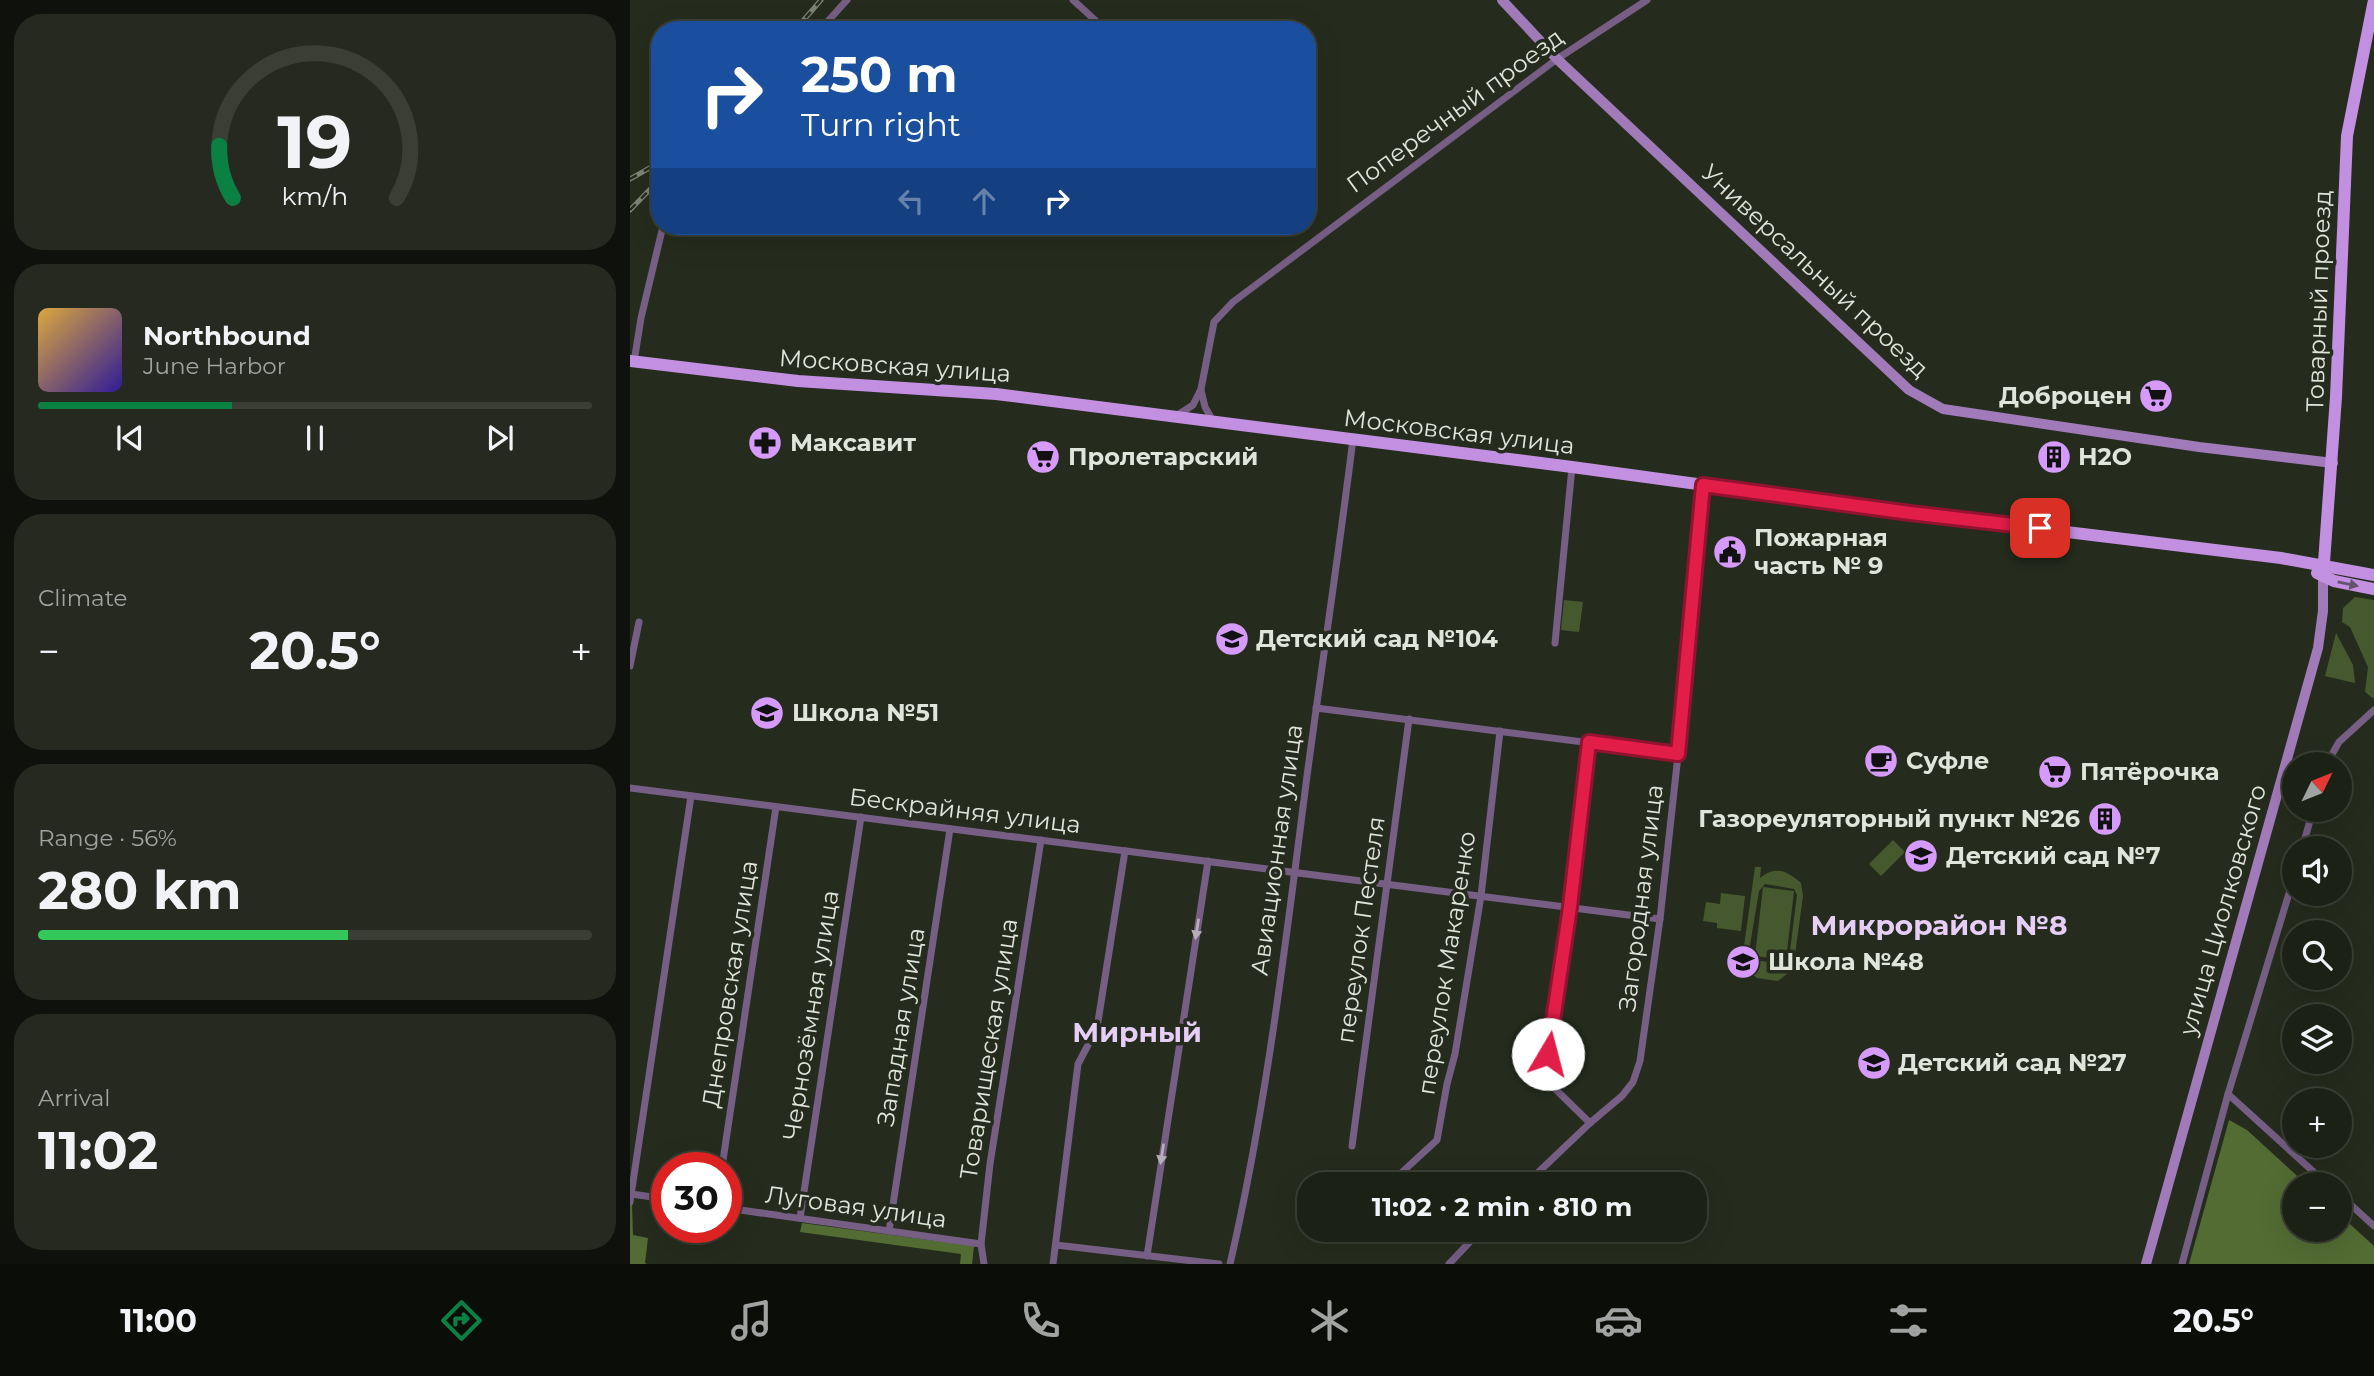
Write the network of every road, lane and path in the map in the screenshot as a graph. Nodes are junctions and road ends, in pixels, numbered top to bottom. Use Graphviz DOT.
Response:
graph roads {
  1 [pos="847,0"];
  2 [pos="1073,0"];
  3 [pos="1502,0"];
  4 [pos="1647,0"];
  5 [pos="2374,0"];
  6 [pos="828,21"];
  7 [pos="1096,21"];
  8 [pos="1557,59"];
  9 [pos="661,235"];
  10 [pos="632,361"];
  11 [pos="1200,389"];
  12 [pos="1175,417"];
  13 [pos="1213,422"];
  14 [pos="1353,439"];
  15 [pos="2333,463"];
  16 [pos="1572,467"];
  17 [pos="1703,485"];
  18 [pos="2323,570"];
  19 [pos="2374,575"];
  20 [pos="2374,589"];
  21 [pos="639,622"];
  22 [pos="1555,643"];
  23 [pos="630,666"];
  24 [pos="1316,708"];
  25 [pos="2374,710"];
  26 [pos="1409,719"];
  27 [pos="1500,730"];
  28 [pos="1589,742"];
  29 [pos="2334,752"];
  30 [pos="1678,754"];
  31 [pos="630,788"];
  32 [pos="691,796"];
  33 [pos="776,807"];
  34 [pos="861,817"];
  35 [pos="950,829"];
  36 [pos="1041,840"];
  37 [pos="1125,851"];
  38 [pos="1208,861"];
  39 [pos="1296,872"];
  40 [pos="1387,884"];
  41 [pos="1481,896"];
  42 [pos="2285,906"];
  43 [pos="1570,907"];
  44 [pos="1660,919"];
  45 [pos="2228,1094"];
  46 [pos="1590,1122"];
  47 [pos="1352,1146"];
  48 [pos="724,1152"];
  49 [pos="1402,1172"];
  50 [pos="1538,1172"];
  51 [pos="2314,1172"];
  52 [pos="631,1198"];
  53 [pos="651,1199"];
  54 [pos="2352,1206"];
  55 [pos="742,1210"];
  56 [pos="800,1218"];
  57 [pos="2374,1226"];
  58 [pos="889,1231"];
  59 [pos="1470,1242"];
  60 [pos="981,1244"];
  61 [pos="1056,1245"];
  62 [pos="1147,1255"];
  63 [pos="984,1264"];
  64 [pos="1054,1264"];
  65 [pos="1219,1264"];
  66 [pos="1230,1264"];
  67 [pos="1449,1264"];
  68 [pos="2146,1264"];
  69 [pos="2182,1264"];
  1 -- 6 [label="street"];
  2 -- 7 [label="street"];
  3 -- 8 [label="street, Универсальный проезд"];
  4 -- 8 [label="street, Поперечный проезд"];
  5 -- 15 [label="main road, Товарный проезд"];
  8 -- 11 [label="street, Поперечный проезд"];
  8 -- 15 [label="street, Универсальный проезд"];
  9 -- 10 [label="street"];
  10 -- 12 [label="main road, Московская улица"];
  11 -- 12 [label="street, Поперечный проезд"];
  11 -- 13 [label="street"];
  12 -- 13 [label="main road, Московская улица"];
  13 -- 14 [label="main road, Московская улица"];
  14 -- 16 [label="main road, Московская улица"];
  14 -- 24 [label="street, Авиационная улица"];
  15 -- 18 [label="main road, Товарный проезд"];
  16 -- 17 [label="main road, Московская улица"];
  16 -- 22 [label="street"];
  17 -- 18 [label="main road, Московская улица"];
  17 -- 30 [label="street, Загородная улица"];
  18 -- 19 [label="main road"];
  18 -- 20 [label="main road, one-way"];
  18 -- 68 [label="street, улица Циолковского"];
  21 -- 23 [label="street"];
  24 -- 26 [label="street"];
  24 -- 39 [label="street, Авиационная улица"];
  25 -- 29 [label="street"];
  26 -- 27 [label="street"];
  26 -- 40 [label="street, переулок Пестеля"];
  27 -- 28 [label="street"];
  27 -- 41 [label="street, переулок Макаренко"];
  28 -- 30 [label="street"];
  28 -- 43 [label="street"];
  30 -- 44 [label="street, Загородная улица"];
  31 -- 32 [label="street, Бескрайняя улица"];
  32 -- 33 [label="street, Бескрайняя улица"];
  32 -- 52 [label="street"];
  33 -- 34 [label="street, Бескрайняя улица"];
  33 -- 48 [label="street, Днепровская улица"];
  34 -- 35 [label="street, Бескрайняя улица"];
  34 -- 56 [label="street, Чернозёмная улица"];
  35 -- 36 [label="street, Бескрайняя улица"];
  35 -- 58 [label="street, Западная улица"];
  36 -- 37 [label="street, Бескрайняя улица"];
  36 -- 60 [label="street, Товарищеская улица"];
  37 -- 38 [label="street, Бескрайняя улица"];
  37 -- 61 [label="street"];
  38 -- 39 [label="street, Бескрайняя улица"];
  38 -- 62 [label="street, one-way"];
  39 -- 40 [label="street, Бескрайняя улица"];
  39 -- 66 [label="street, Авиационная улица"];
  40 -- 41 [label="street, Бескрайняя улица"];
  40 -- 47 [label="street, переулок Пестеля"];
  41 -- 43 [label="street, Бескрайняя улица"];
  41 -- 49 [label="street, переулок Макаренко"];
  42 -- 45 [label="street"];
  43 -- 44 [label="street, Бескрайняя улица"];
  43 -- 46 [label="street"];
  44 -- 46 [label="street, Загородная улица"];
  45 -- 51 [label="street"];
  45 -- 69 [label="street"];
  46 -- 50 [label="street, Загородная улица"];
  52 -- 53 [label="street"];
  54 -- 57 [label="street"];
  55 -- 56 [label="street, Луговая улица"];
  56 -- 58 [label="street, Луговая улица"];
  58 -- 60 [label="street, Луговая улица"];
  59 -- 67 [label="street"];
  60 -- 63 [label="street, Товарищеская улица"];
  61 -- 62 [label="street"];
  61 -- 64 [label="street"];
  62 -- 65 [label="street"];
}
